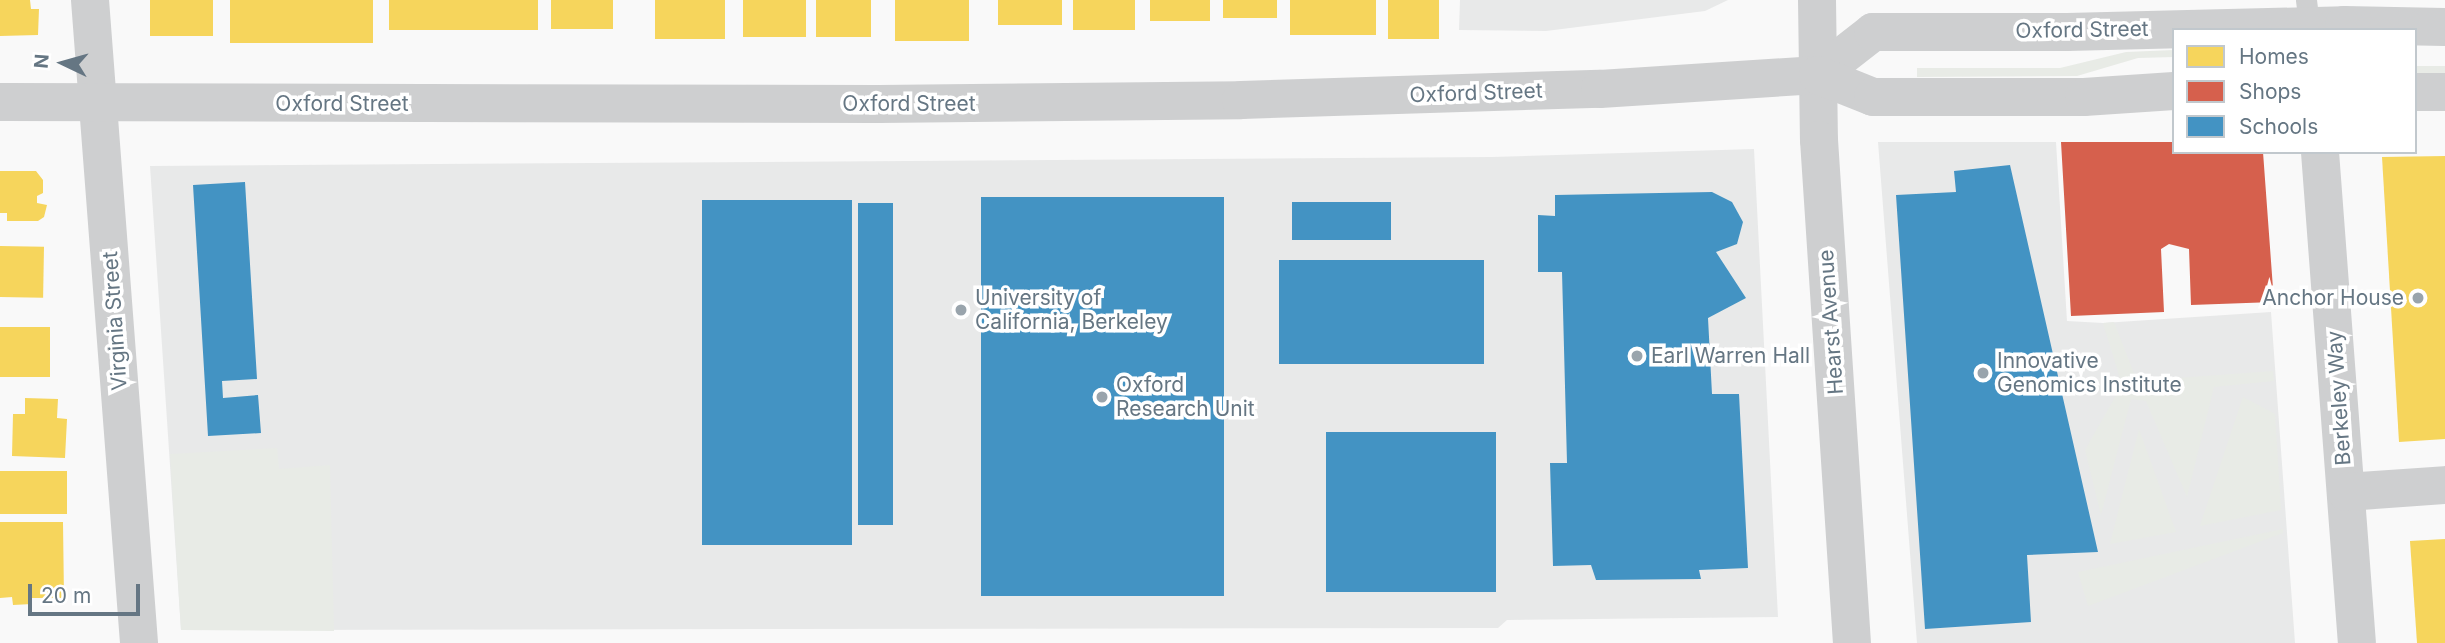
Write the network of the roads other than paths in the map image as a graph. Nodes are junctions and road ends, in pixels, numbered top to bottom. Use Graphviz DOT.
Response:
graph roads {
  1 [pos="90,0"];
  2 [pos="1817,0"];
  3 [pos="2308,18"];
  4 [pos="2445,27"];
  5 [pos="1818,75"];
  6 [pos="2172,91"];
  7 [pos="2417,92"];
  8 [pos="2445,92"];
  9 [pos="0,102"];
  10 [pos="98,103"];
  11 [pos="2320,154"];
  12 [pos="2445,485"];
  13 [pos="2346,492"];
  14 [pos="139,643"];
  15 [pos="1852,643"];
  16 [pos="2357,643"];
  1 -- 10 [label="street, Virginia Street"];
  2 -- 5 [label="street, Hearst Avenue"];
  3 -- 4 [label="street, Oxford Street"];
  3 -- 5 [label="street, Oxford Street"];
  5 -- 6 [label="street, Oxford Street"];
  5 -- 10 [label="street, Oxford Street"];
  5 -- 15 [label="street, Hearst Avenue"];
  7 -- 8 [label="street"];
  9 -- 10 [label="street, Oxford Street"];
  10 -- 14 [label="street, Virginia Street"];
  11 -- 13 [label="street, Berkeley Way"];
  12 -- 13 [label="street"];
  13 -- 16 [label="street, Berkeley Way"];
}
